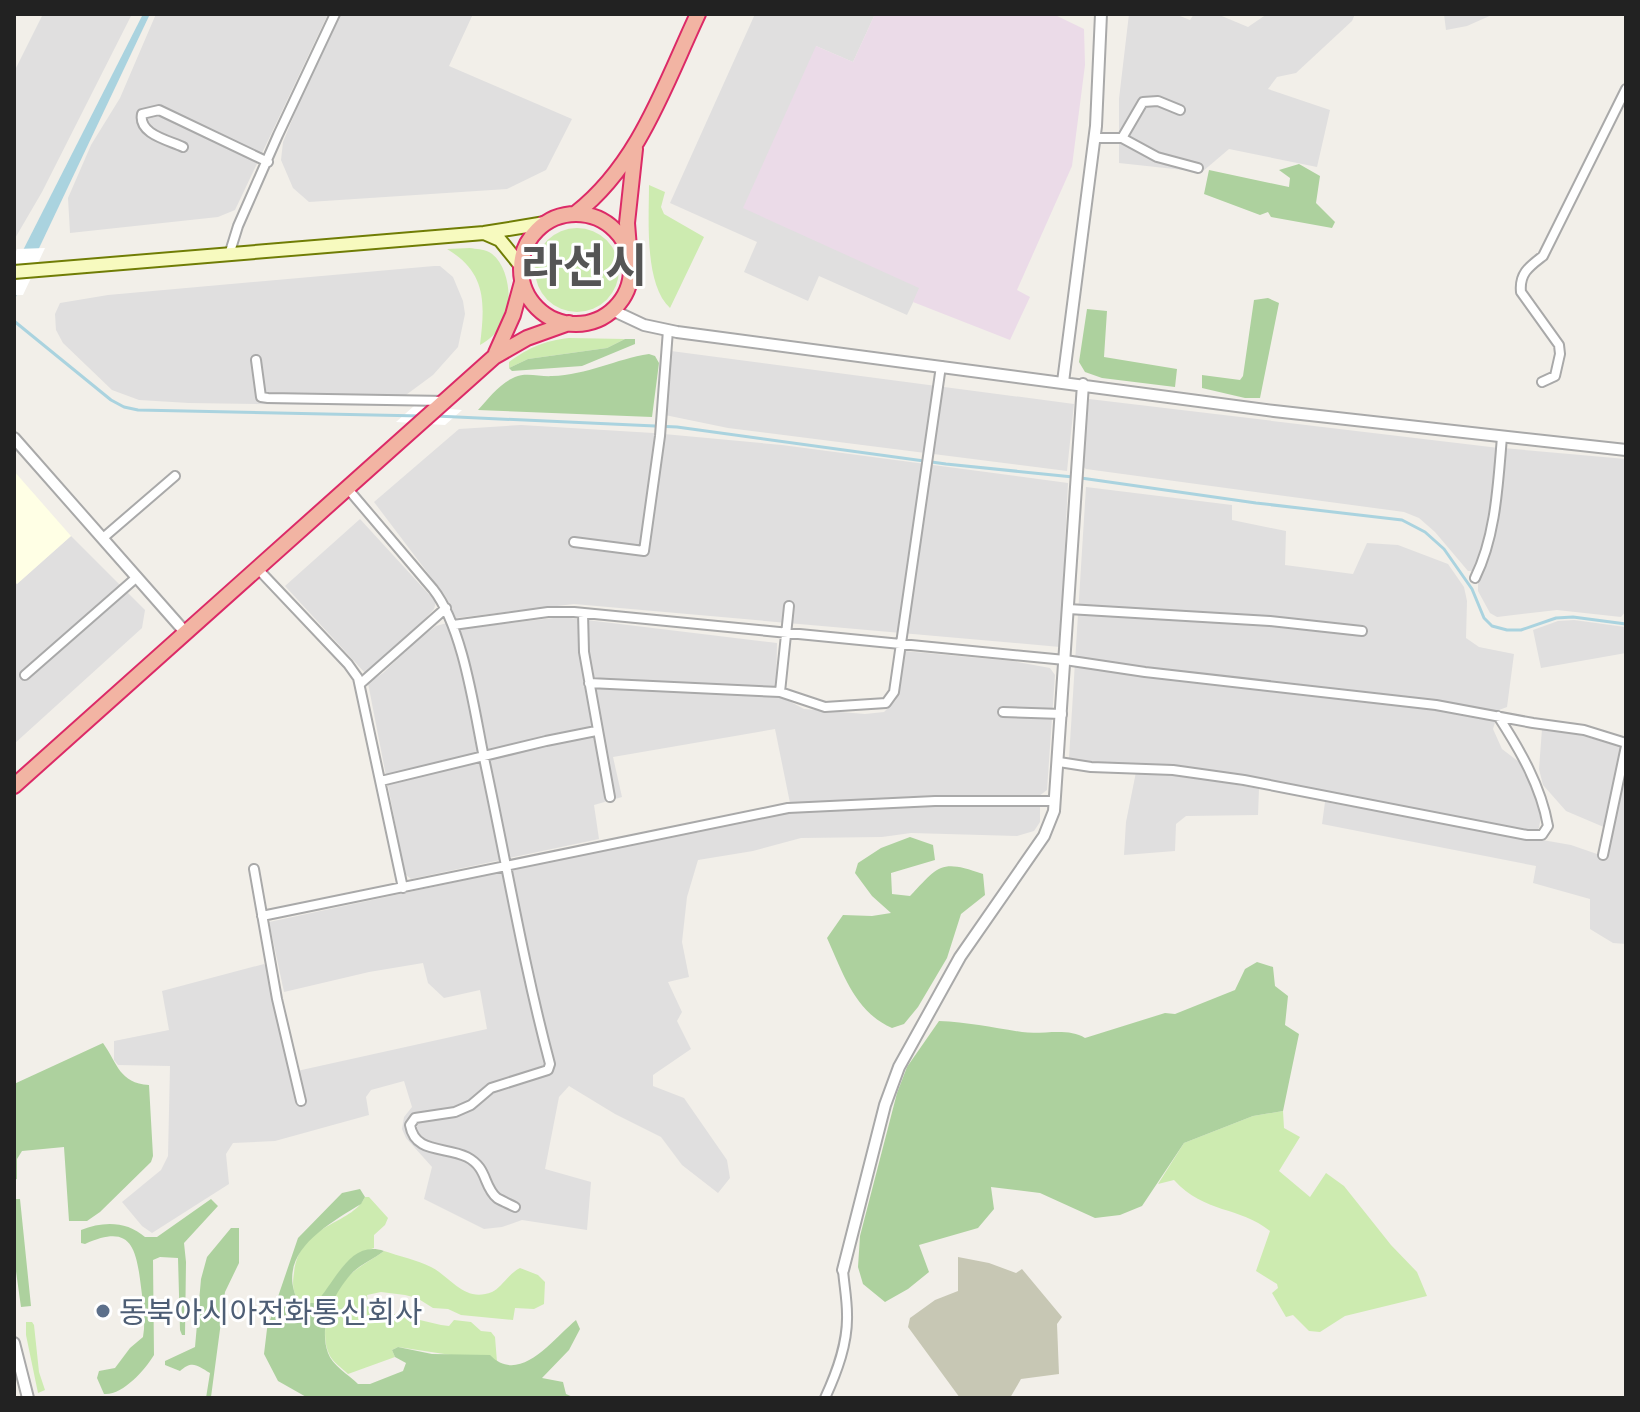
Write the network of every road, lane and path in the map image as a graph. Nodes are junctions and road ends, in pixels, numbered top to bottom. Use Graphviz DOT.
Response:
graph roads {
  1 [pos="335,14"];
  2 [pos="698,14"];
  3 [pos="1101,14"];
  4 [pos="1626,89"];
  5 [pos="1180,110"];
  6 [pos="1095,138"];
  7 [pos="1122,138"];
  8 [pos="636,145"];
  9 [pos="183,147"];
  10 [pos="268,162"];
  11 [pos="1198,168"];
  12 [pos="576,213"];
  13 [pos="545,223"];
  14 [pos="484,233"];
  15 [pos="630,254"];
  16 [pos="229,255"];
  17 [pos="521,266"];
  18 [pos="14,272"];
  19 [pos="522,282"];
  20 [pos="612,310"];
  21 [pos="569,323"];
  22 [pos="668,330"];
  23 [pos="494,357"];
  24 [pos="256,360"];
  25 [pos="941,366"];
  26 [pos="1063,382"];
  27 [pos="1542,382"];
  28 [pos="1083,384"];
  29 [pos="442,404"];
  30 [pos="1502,437"];
  31 [pos="14,438"];
  32 [pos="1626,450"];
  33 [pos="175,476"];
  34 [pos="348,489"];
  35 [pos="103,538"];
  36 [pos="574,542"];
  37 [pos="257,568"];
  38 [pos="137,577"];
  39 [pos="1475,578"];
  40 [pos="789,606"];
  41 [pos="446,608"];
  42 [pos="1068,609"];
  43 [pos="583,613"];
  44 [pos="453,625"];
  45 [pos="1362,631"];
  46 [pos="185,632"];
  47 [pos="787,634"];
  48 [pos="900,644"];
  49 [pos="1065,660"];
  50 [pos="25,675"];
  51 [pos="589,683"];
  52 [pos="360,684"];
  53 [pos="780,692"];
  54 [pos="1003,712"];
  55 [pos="1062,714"];
  56 [pos="1498,716"];
  57 [pos="596,731"];
  58 [pos="1626,744"];
  59 [pos="484,756"];
  60 [pos="1059,762"];
  61 [pos="381,781"];
  62 [pos="14,786"];
  63 [pos="610,797"];
  64 [pos="1055,801"];
  65 [pos="1603,855"];
  66 [pos="507,864"];
  67 [pos="254,869"];
  68 [pos="403,888"];
  69 [pos="262,916"];
  70 [pos="301,1101"];
  71 [pos="515,1207"];
  72 [pos="843,1270"];
  73 [pos="14,1343"];
  74 [pos="28,1398"];
  75 [pos="825,1398"];
  1 -- 10 [label="street"];
  2 -- 8 [label="highway"];
  3 -- 6 [label="street"];
  4 -- 27 [label="street"];
  5 -- 7 [label="street"];
  6 -- 7 [label="street"];
  6 -- 26 [label="street"];
  7 -- 11 [label="street"];
  8 -- 12 [label="highway"];
  8 -- 15 [label="highway"];
  9 -- 10 [label="street"];
  10 -- 16 [label="street"];
  12 -- 13 [label="highway"];
  12 -- 15 [label="highway"];
  13 -- 14 [label="main road"];
  13 -- 17 [label="highway"];
  14 -- 16 [label="main road"];
  14 -- 17 [label="main road"];
  15 -- 20 [label="highway"];
  16 -- 18 [label="main road"];
  17 -- 19 [label="highway"];
  19 -- 21 [label="highway"];
  19 -- 23 [label="highway"];
  20 -- 21 [label="highway"];
  20 -- 22 [label="street"];
  21 -- 23 [label="highway"];
  22 -- 25 [label="street"];
  22 -- 36 [label="street"];
  23 -- 29 [label="highway"];
  24 -- 29 [label="street"];
  25 -- 26 [label="street"];
  25 -- 48 [label="street"];
  26 -- 28 [label="street"];
  28 -- 30 [label="street"];
  28 -- 42 [label="street"];
  29 -- 34 [label="highway"];
  30 -- 32 [label="street"];
  30 -- 39 [label="street"];
  31 -- 35 [label="street"];
  33 -- 35 [label="street"];
  34 -- 37 [label="highway"];
  34 -- 41 [label="street"];
  35 -- 38 [label="street"];
  37 -- 46 [label="highway"];
  37 -- 52 [label="street"];
  38 -- 46 [label="street"];
  38 -- 50 [label="street"];
  40 -- 47 [label="street"];
  41 -- 44 [label="street"];
  41 -- 52 [label="street"];
  42 -- 45 [label="street"];
  42 -- 49 [label="street"];
  43 -- 44 [label="street"];
  43 -- 47 [label="street"];
  43 -- 51 [label="street"];
  44 -- 59 [label="street"];
  46 -- 62 [label="highway"];
  47 -- 48 [label="street"];
  47 -- 53 [label="street"];
  48 -- 49 [label="street"];
  48 -- 53 [label="street"];
  49 -- 55 [label="street"];
  49 -- 56 [label="street"];
  51 -- 53 [label="street"];
  51 -- 57 [label="street"];
  52 -- 61 [label="street"];
  54 -- 55 [label="street"];
  55 -- 60 [label="street"];
  56 -- 58 [label="street"];
  56 -- 60 [label="street"];
  57 -- 59 [label="street"];
  57 -- 63 [label="street"];
  58 -- 65 [label="street"];
  59 -- 61 [label="street"];
  59 -- 66 [label="street"];
  60 -- 64 [label="street"];
  61 -- 68 [label="street"];
  64 -- 66 [label="street"];
  64 -- 72 [label="street"];
  66 -- 68 [label="street"];
  66 -- 71 [label="street"];
  67 -- 69 [label="street"];
  68 -- 69 [label="street"];
  69 -- 70 [label="street"];
  72 -- 75 [label="street"];
  73 -- 74 [label="street"];
}
